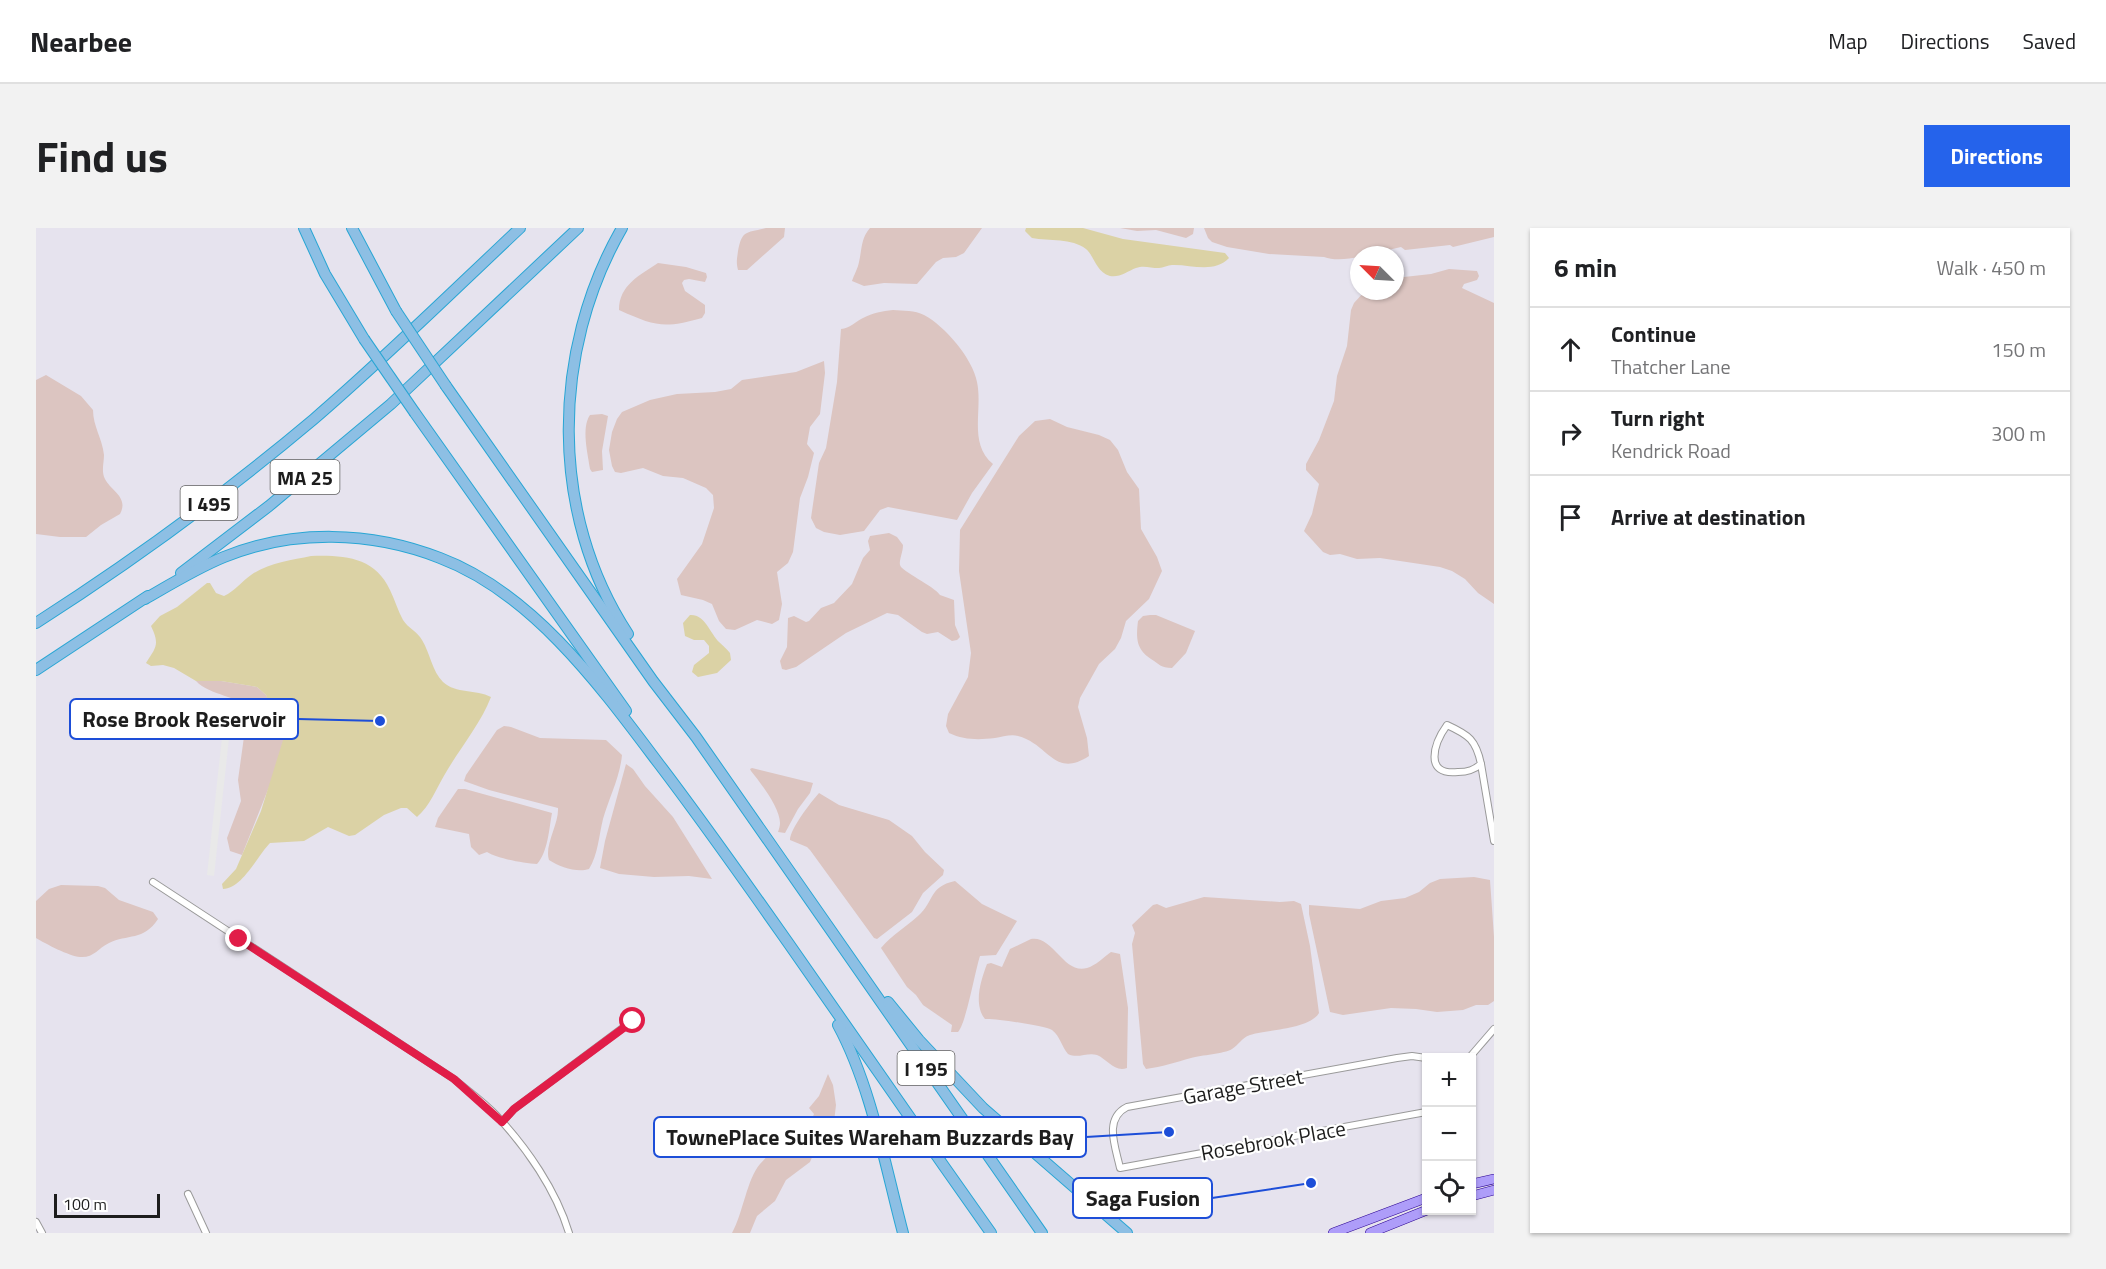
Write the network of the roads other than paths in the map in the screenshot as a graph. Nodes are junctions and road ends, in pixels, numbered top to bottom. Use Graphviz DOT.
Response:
graph roads {
  1 [pos="304,228"];
  2 [pos="352,228"];
  3 [pos="513,228"];
  4 [pos="520,228"];
  5 [pos="578,228"];
  6 [pos="622,228"];
  7 [pos="484,262"];
  8 [pos="145,599"];
  9 [pos="36,623"];
  10 [pos="36,670"];
  11 [pos="696,738"];
  12 [pos="653,755"];
  13 [pos="1481,764"];
  14 [pos="1494,841"];
  15 [pos="153,882"];
  16 [pos="839,942"];
  17 [pos="813,980"];
  18 [pos="633,1021"];
  19 [pos="1494,1029"];
  20 [pos="1473,1053"];
  21 [pos="1422,1057"];
  22 [pos="1422,1113"];
  23 [pos="502,1122"];
  24 [pos="1120,1168"];
  25 [pos="1494,1179"];
  26 [pos="1476,1183"];
  27 [pos="1494,1190"];
  28 [pos="188,1194"];
  29 [pos="1476,1195"];
  30 [pos="1422,1200"];
  31 [pos="1422,1212"];
  32 [pos="36,1222"];
  33 [pos="42,1233"];
  34 [pos="206,1233"];
  35 [pos="569,1233"];
  36 [pos="903,1233"];
  37 [pos="991,1233"];
  38 [pos="1042,1233"];
  39 [pos="1127,1233"];
  40 [pos="1333,1233"];
  41 [pos="1370,1233"];
  1 -- 12 [label="highway, bridge"];
  2 -- 11 [label="highway, bridge"];
  3 -- 7 [label="highway"];
  4 -- 7 [label="highway"];
  5 -- 8 [label="highway, MA 25"];
  6 -- 11 [label="highway"];
  7 -- 9 [label="highway, I 495"];
  8 -- 10 [label="highway"];
  8 -- 12 [label="highway"];
  11 -- 16 [label="highway, I 195"];
  12 -- 17 [label="highway, I 195"];
  13 -- 13 [label="street"];
  13 -- 14 [label="street"];
  15 -- 23 [label="street"];
  16 -- 38 [label="highway, I 195"];
  16 -- 39 [label="highway"];
  17 -- 36 [label="highway"];
  17 -- 37 [label="highway, I 195"];
  18 -- 23 [label="street"];
  19 -- 20 [label="street"];
  21 -- 24 [label="street, Garage Street"];
  22 -- 24 [label="street, Rosebrook Place"];
  23 -- 35 [label="street"];
  25 -- 26 [label="main road"];
  27 -- 29 [label="main road"];
  28 -- 34 [label="street"];
  30 -- 40 [label="main road"];
  31 -- 41 [label="main road"];
  32 -- 33 [label="street"];
}
